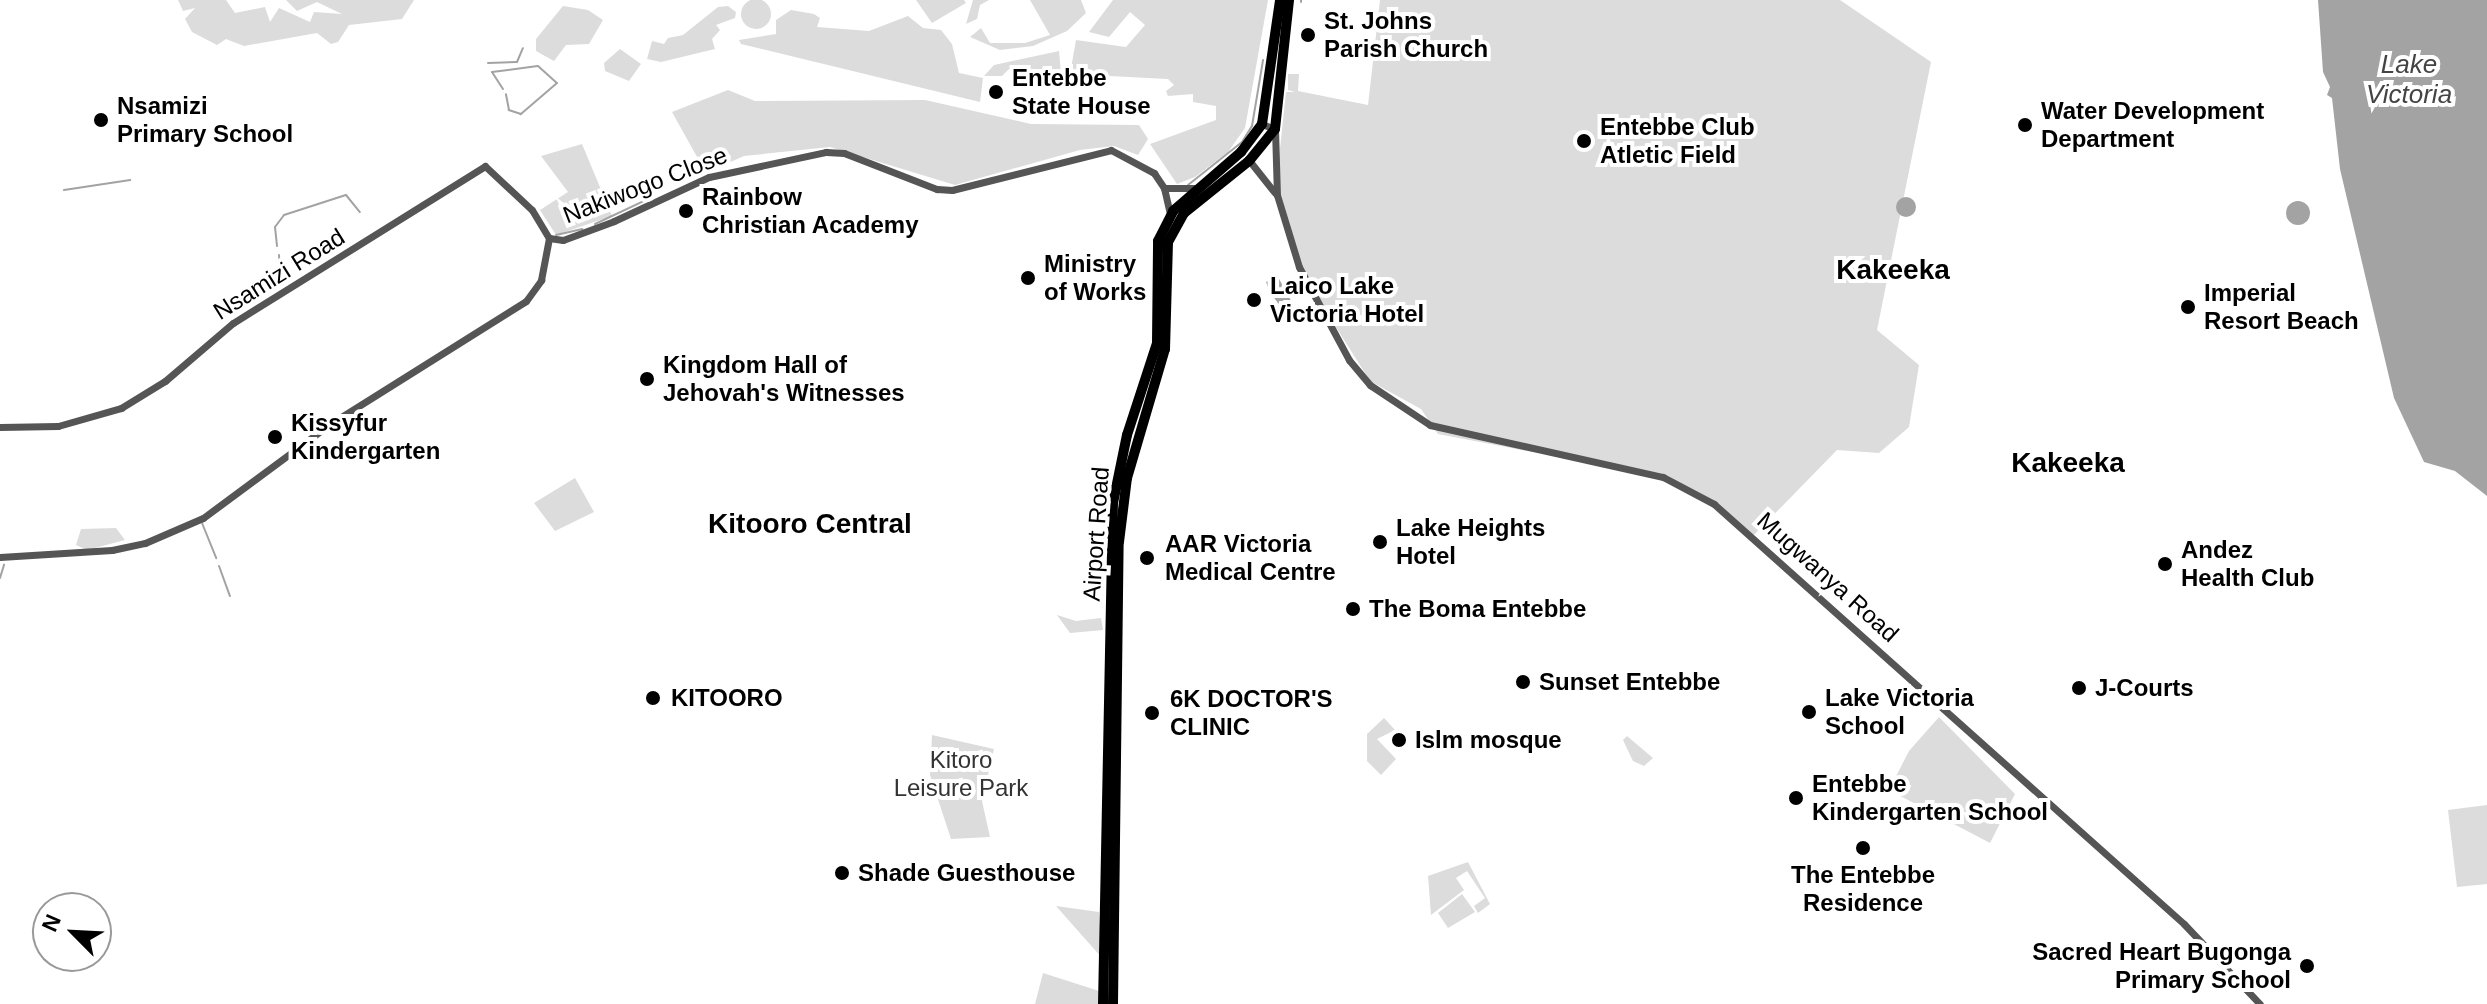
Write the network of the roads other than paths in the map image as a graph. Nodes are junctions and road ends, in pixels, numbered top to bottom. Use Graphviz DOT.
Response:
graph roads {
  1 [pos="1280,0"];
  2 [pos="1289,0"];
  3 [pos="1263,120"];
  4 [pos="1276,125"];
  5 [pos="1245,156"];
  6 [pos="1164,188"];
  7 [pos="1196,188"];
  8 [pos="1277,195"];
  9 [pos="1170,215"];
  10 [pos="549,238"];
  11 [pos="1163,242"];
  12 [pos="0,427"];
  13 [pos="0,557"];
  14 [pos="1103,1004"];
  15 [pos="1113,1004"];
  16 [pos="2260,1004"];
  1 -- 3 [label="highway"];
  2 -- 4 [label="highway"];
  3 -- 4 [label="street"];
  3 -- 5 [label="highway, Airport Road"];
  4 -- 5 [label="highway, Airport Road"];
  4 -- 8 [label="street"];
  5 -- 7 [label="highway, Airport Road"];
  5 -- 8 [label="street"];
  5 -- 11 [label="highway, Airport Road"];
  6 -- 7 [label="street"];
  6 -- 9 [label="street"];
  6 -- 10 [label="street, Nakiwogo Close"];
  7 -- 9 [label="highway, Airport Road"];
  8 -- 16 [label="street, Mugwanya Road"];
  9 -- 11 [label="highway, Airport Road"];
  10 -- 12 [label="street, Nsamizi Road"];
  10 -- 13 [label="street"];
  11 -- 14 [label="highway, Airport Road"];
  11 -- 15 [label="highway, Airport Road"];
}
